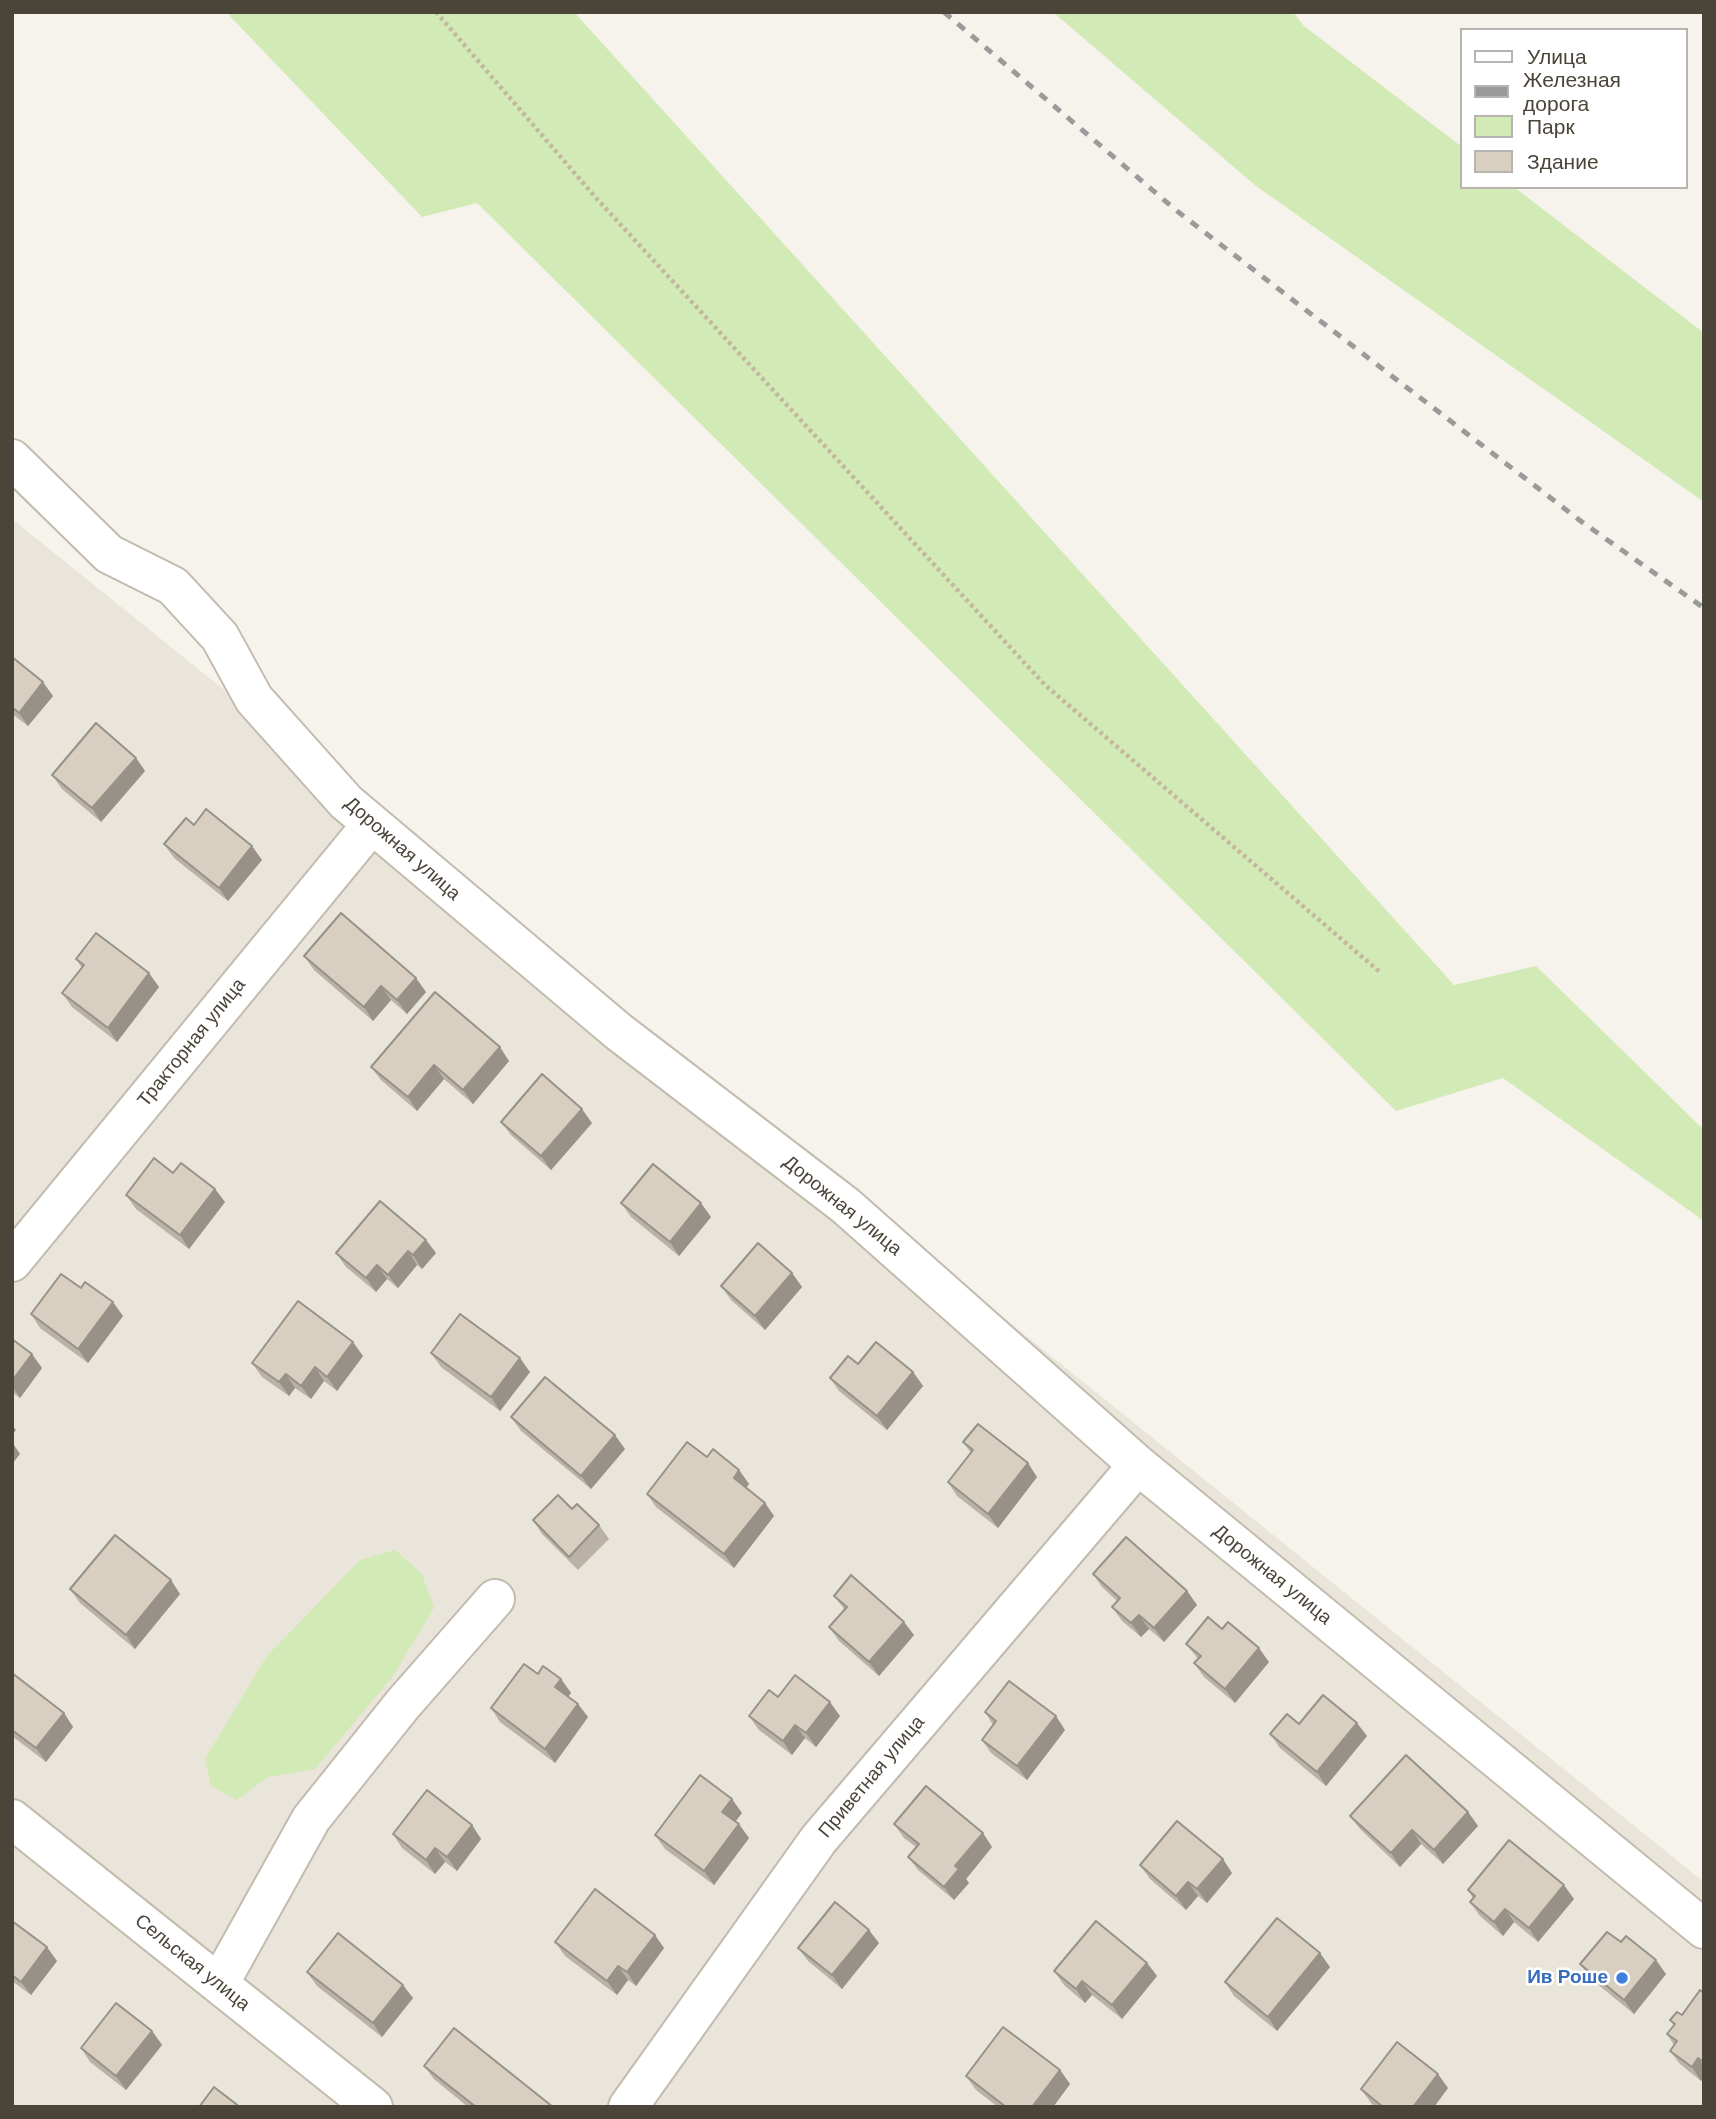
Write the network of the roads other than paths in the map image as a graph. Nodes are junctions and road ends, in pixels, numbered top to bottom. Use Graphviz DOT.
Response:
graph roads {
  1 [pos="12,459"];
  2 [pos="372,824"];
  3 [pos="12,1262"];
  4 [pos="1139,1465"];
  5 [pos="495,1599"];
  6 [pos="12,1819"];
  7 [pos="1704,1929"];
  8 [pos="219,1984"];
  9 [pos="373,2107"];
  10 [pos="628,2107"];
  1 -- 2 [label="street, Дорожная улица"];
  2 -- 3 [label="street, Тракторная улица"];
  2 -- 4 [label="street, Дорожная улица"];
  4 -- 7 [label="street, Дорожная улица"];
  4 -- 10 [label="street, Приветная улица"];
  5 -- 8 [label="street"];
  6 -- 8 [label="street, Сельская улица"];
  8 -- 9 [label="street, Сельская улица"];
}
